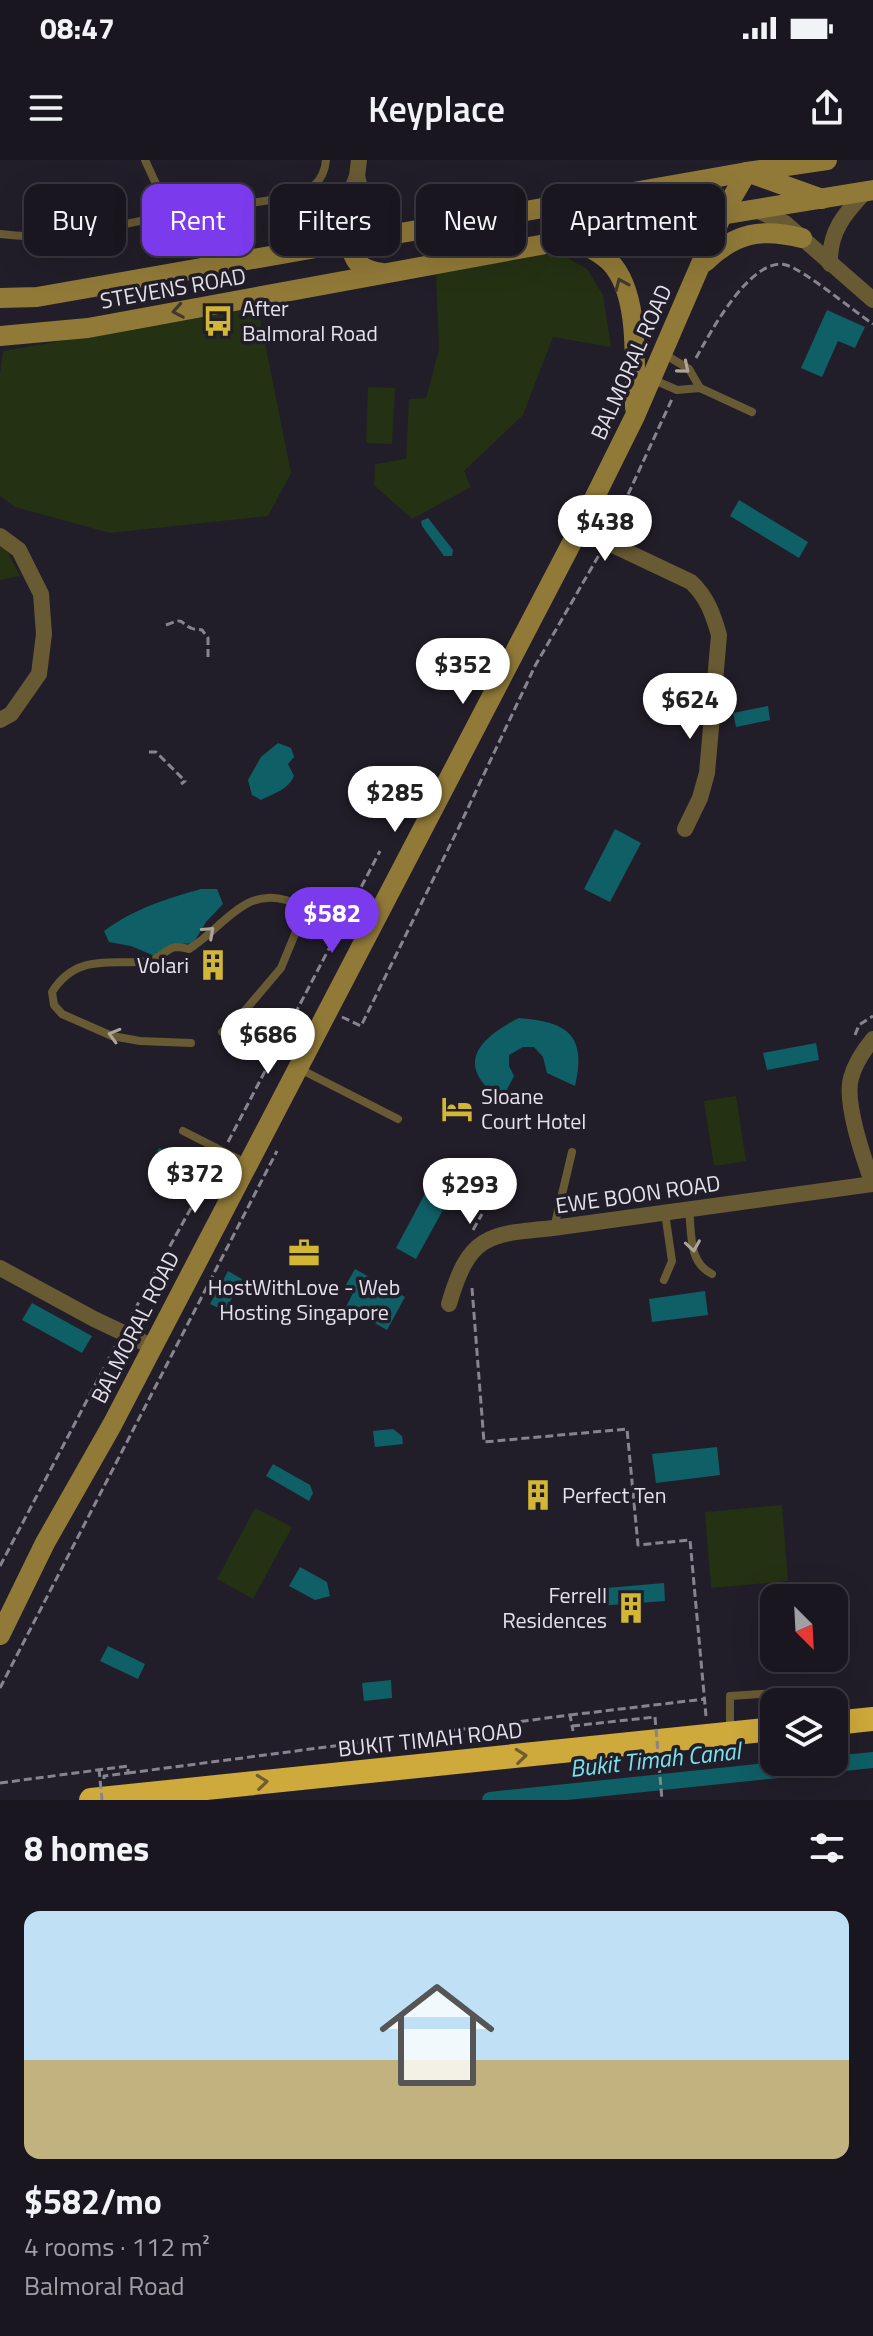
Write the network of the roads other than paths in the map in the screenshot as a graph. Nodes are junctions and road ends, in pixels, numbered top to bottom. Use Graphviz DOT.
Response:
graph roads {
  1 [pos="145,160"];
  2 [pos="326,160"];
  3 [pos="827,160"];
  4 [pos="750,166"];
  5 [pos="156,184"];
  6 [pos="869,191"];
  7 [pos="822,199"];
  8 [pos="254,202"];
  9 [pos="725,210"];
  10 [pos="756,210"];
  11 [pos="725,215"];
  12 [pos="142,221"];
  13 [pos="400,232"];
  14 [pos="0,234"];
  15 [pos="802,238"];
  16 [pos="542,245"];
  17 [pos="270,255"];
  18 [pos="352,256"];
  19 [pos="602,256"];
  20 [pos="704,256"];
  21 [pos="830,264"];
  22 [pos="699,268"];
  23 [pos="386,274"];
  24 [pos="0,298"];
  25 [pos="873,300"];
  26 [pos="0,336"];
  27 [pos="662,353"];
  28 [pos="650,378"];
  29 [pos="700,388"];
  30 [pos="752,412"];
  31 [pos="635,416"];
  32 [pos="579,529"];
  33 [pos="0,536"];
  34 [pos="0,720"];
  35 [pos="685,829"];
  36 [pos="222,1032"];
  37 [pos="873,1039"];
  38 [pos="191,1043"];
  39 [pos="297,1068"];
  40 [pos="398,1119"];
  41 [pos="183,1131"];
  42 [pos="572,1152"];
  43 [pos="247,1163"];
  44 [pos="873,1184"];
  45 [pos="689,1210"];
  46 [pos="665,1213"];
  47 [pos="553,1228"];
  48 [pos="0,1268"];
  49 [pos="712,1274"];
  50 [pos="664,1280"];
  51 [pos="449,1304"];
  52 [pos="151,1346"];
  53 [pos="1,1632"];
  54 [pos="760,1694"];
  55 [pos="873,1719"];
  56 [pos="848,1722"];
  57 [pos="760,1731"];
  58 [pos="719,1735"];
  59 [pos="91,1800"];
  1 -- 5 [label="lane"];
  2 -- 8 [label="lane"];
  3 -- 4 [label="main road, STEVENS ROAD"];
  4 -- 7 [label="main road"];
  4 -- 9 [label="main road, BALMORAL ROAD"];
  4 -- 13 [label="main road, STEVENS ROAD"];
  6 -- 7 [label="main road, STEVENS ROAD"];
  6 -- 21 [label="street"];
  7 -- 10 [label="main road, STEVENS ROAD"];
  10 -- 11 [label="main road, STEVENS ROAD"];
  10 -- 15 [label="street"];
  12 -- 14 [label="lane"];
  15 -- 21 [label="street"];
  15 -- 22 [label="main road"];
  16 -- 23 [label="main road, STEVENS ROAD"];
  17 -- 24 [label="main road, STEVENS ROAD"];
  18 -- 23 [label="main road"];
  31 -- 19 [label="main road, one-way"];
  20 -- 22 [label="main road, BALMORAL ROAD"];
  21 -- 25 [label="street"];
  22 -- 27 [label="main road, BALMORAL ROAD"];
  23 -- 26 [label="main road, STEVENS ROAD, one-way"];
  27 -- 28 [label="main road, BALMORAL ROAD"];
  27 -- 29 [label="lane, one-way"];
  28 -- 29 [label="lane"];
  28 -- 31 [label="main road, BALMORAL ROAD"];
  29 -- 30 [label="lane"];
  31 -- 32 [label="main road, BALMORAL ROAD"];
  32 -- 35 [label="street"];
  32 -- 39 [label="main road, BALMORAL ROAD"];
  33 -- 34 [label="street"];
  38 -- 36 [label="lane, one-way"];
  37 -- 44 [label="street, EWE BOON ROAD"];
  39 -- 40 [label="lane"];
  39 -- 43 [label="main road, BALMORAL ROAD"];
  41 -- 43 [label="lane"];
  42 -- 47 [label="lane"];
  43 -- 52 [label="main road, BALMORAL ROAD"];
  44 -- 45 [label="street, EWE BOON ROAD"];
  45 -- 46 [label="street, EWE BOON ROAD"];
  45 -- 49 [label="lane, one-way"];
  46 -- 47 [label="street, EWE BOON ROAD"];
  46 -- 50 [label="lane"];
  47 -- 51 [label="street, EWE BOON ROAD"];
  48 -- 52 [label="street"];
  52 -- 53 [label="main road, BALMORAL ROAD"];
  54 -- 58 [label="lane"];
  55 -- 56 [label="highway"];
  57 -- 58 [label="highway, BUKIT TIMAH ROAD"];
  59 -- 58 [label="highway, BUKIT TIMAH ROAD, one-way"];
}
